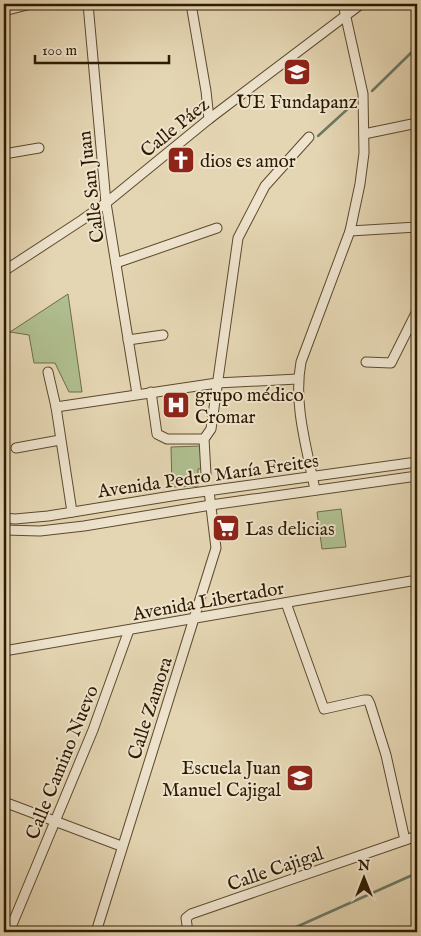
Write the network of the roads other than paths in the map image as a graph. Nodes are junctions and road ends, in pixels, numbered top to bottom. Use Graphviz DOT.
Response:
graph roads {
  1 [pos="31,4"];
  2 [pos="88,4"];
  3 [pos="191,4"];
  4 [pos="343,4"];
  5 [pos="361,4"];
  6 [pos="4,11"];
  7 [pos="345,16"];
  8 [pos="209,119"];
  9 [pos="417,123"];
  10 [pos="364,134"];
  11 [pos="309,137"];
  12 [pos="39,148"];
  13 [pos="4,154"];
  14 [pos="106,203"];
  15 [pos="417,227"];
  16 [pos="217,228"];
  17 [pos="350,231"];
  18 [pos="116,263"];
  19 [pos="4,271"];
  20 [pos="417,311"];
  21 [pos="163,335"];
  22 [pos="128,340"];
  23 [pos="366,362"];
  24 [pos="48,372"];
  25 [pos="298,379"];
  26 [pos="216,383"];
  27 [pos="150,392"];
  28 [pos="137,394"];
  29 [pos="56,407"];
  30 [pos="204,439"];
  31 [pos="60,440"];
  32 [pos="16,448"];
  33 [pos="417,462"];
  34 [pos="206,474"];
  35 [pos="313,476"];
  36 [pos="417,476"];
  37 [pos="315,490"];
  38 [pos="209,491"];
  39 [pos="211,505"];
  40 [pos="72,512"];
  41 [pos="4,518"];
  42 [pos="4,530"];
  43 [pos="417,580"];
  44 [pos="286,603"];
  45 [pos="194,619"];
  46 [pos="129,630"];
  47 [pos="4,651"];
  48 [pos="4,802"];
  49 [pos="55,823"];
  50 [pos="417,836"];
  51 [pos="405,840"];
  52 [pos="121,846"];
  53 [pos="9,932"];
  54 [pos="96,932"];
  55 [pos="188,932"];
  1 -- 6 [label="street"];
  2 -- 14 [label="street, Calle San Juan"];
  3 -- 8 [label="street"];
  4 -- 7 [label="street"];
  5 -- 7 [label="street, Calle Páez"];
  7 -- 8 [label="street, Calle Páez"];
  7 -- 10 [label="street"];
  8 -- 14 [label="street, Calle Páez"];
  9 -- 10 [label="street"];
  10 -- 17 [label="street"];
  11 -- 26 [label="street"];
  12 -- 13 [label="street"];
  14 -- 18 [label="street, Calle San Juan"];
  14 -- 19 [label="street, Calle Páez"];
  15 -- 17 [label="street"];
  16 -- 18 [label="street"];
  17 -- 25 [label="street"];
  18 -- 22 [label="street, Calle San Juan"];
  20 -- 23 [label="street"];
  21 -- 22 [label="street"];
  22 -- 28 [label="street, Calle San Juan"];
  24 -- 29 [label="street"];
  25 -- 26 [label="street"];
  25 -- 35 [label="street"];
  26 -- 27 [label="street"];
  26 -- 30 [label="street"];
  27 -- 28 [label="street"];
  27 -- 30 [label="street"];
  28 -- 29 [label="street"];
  29 -- 31 [label="street"];
  30 -- 34 [label="street"];
  31 -- 32 [label="street"];
  31 -- 40 [label="street"];
  33 -- 35 [label="street, Avenida Pedro María Freites"];
  35 -- 37 [label="street"];
  35 -- 38 [label="street, Avenida Pedro María Freites"];
  36 -- 37 [label="street, Avenida Pedro María Freites"];
  37 -- 39 [label="street, Avenida Pedro María Freites"];
  38 -- 39 [label="street, Calle Zamora"];
  38 -- 40 [label="street, Avenida Pedro María Freites"];
  39 -- 42 [label="street, Avenida Pedro María Freites"];
  39 -- 45 [label="street, Calle Zamora"];
  40 -- 41 [label="street, Avenida Pedro María Freites"];
  43 -- 44 [label="street, Avenida Libertador"];
  44 -- 45 [label="street, Avenida Libertador"];
  44 -- 51 [label="street"];
  45 -- 46 [label="street, Avenida Libertador"];
  45 -- 52 [label="street, Calle Zamora"];
  46 -- 47 [label="street, Avenida Libertador"];
  46 -- 49 [label="street, Calle Camino Nuevo"];
  48 -- 49 [label="street"];
  49 -- 52 [label="street"];
  49 -- 53 [label="street, Calle Camino Nuevo"];
  50 -- 51 [label="street, Calle Cajigal"];
  51 -- 55 [label="street, Calle Cajigal"];
  52 -- 54 [label="street, Calle Zamora"];
}
